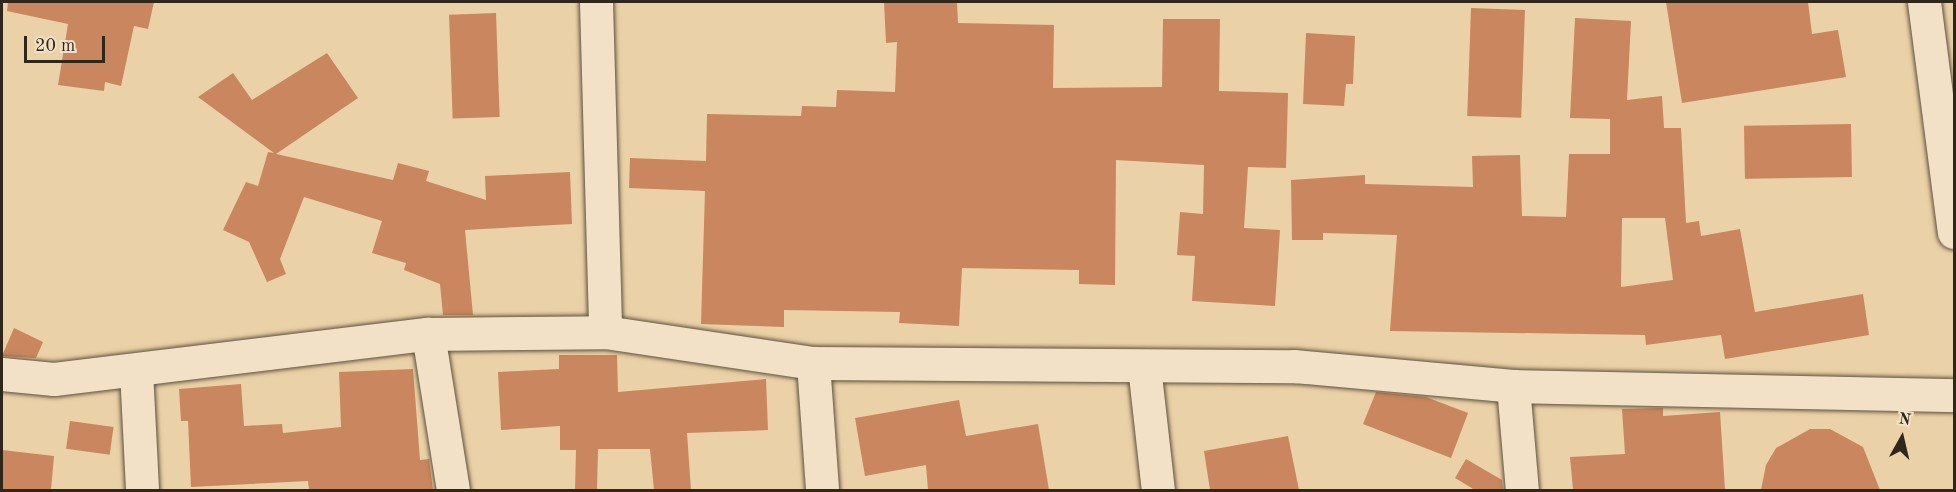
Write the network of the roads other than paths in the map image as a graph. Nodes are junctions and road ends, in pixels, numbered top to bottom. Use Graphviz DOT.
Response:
graph roads {
  1 [pos="596,2"];
  2 [pos="1924,2"];
  3 [pos="1954,232"];
  4 [pos="605,332"];
  5 [pos="428,334"];
  6 [pos="813,363"];
  7 [pos="1144,366"];
  8 [pos="136,370"];
  9 [pos="2,374"];
  10 [pos="1513,386"];
  11 [pos="1954,394"];
  12 [pos="142,490"];
  13 [pos="453,490"];
  14 [pos="822,490"];
  15 [pos="1158,490"];
  16 [pos="1522,490"];
  1 -- 4 [label="street"];
  2 -- 3 [label="street"];
  4 -- 5 [label="street"];
  4 -- 6 [label="street"];
  5 -- 8 [label="street"];
  5 -- 13 [label="street"];
  6 -- 7 [label="street"];
  6 -- 14 [label="street"];
  7 -- 10 [label="street"];
  7 -- 15 [label="street"];
  8 -- 9 [label="street"];
  8 -- 12 [label="street"];
  10 -- 11 [label="street"];
  10 -- 16 [label="street"];
}
